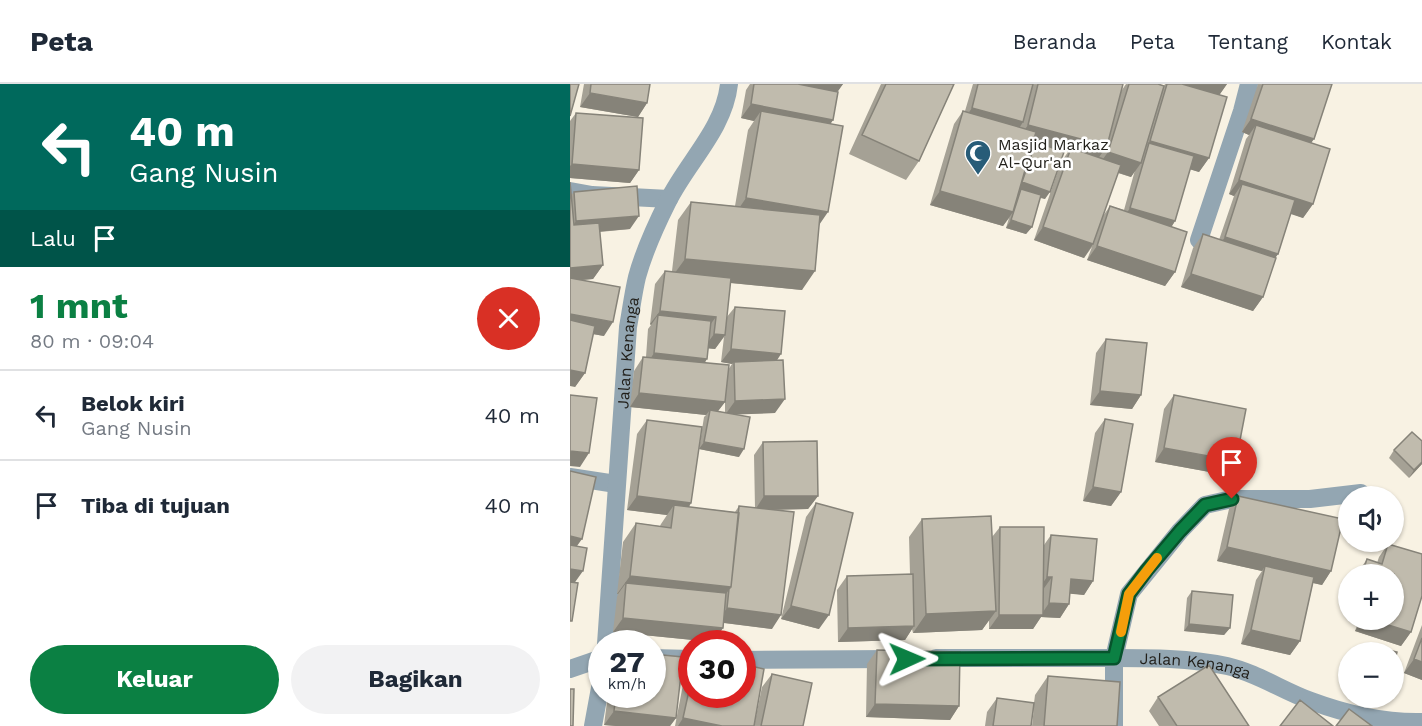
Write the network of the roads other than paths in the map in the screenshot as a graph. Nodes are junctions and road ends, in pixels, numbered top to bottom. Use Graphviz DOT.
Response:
graph roads {
  1 [pos="729,84"];
  2 [pos="1249,84"];
  3 [pos="1220,105"];
  4 [pos="1242,111"];
  5 [pos="570,191"];
  6 [pos="669,199"];
  7 [pos="1199,240"];
  8 [pos="570,477"];
  9 [pos="616,484"];
  10 [pos="1338,496"];
  11 [pos="607,630"];
  12 [pos="1114,658"];
  13 [pos="756,660"];
  14 [pos="588,663"];
  15 [pos="570,669"];
  16 [pos="596,708"];
  17 [pos="1422,722"];
  18 [pos="593,726"];
  19 [pos="1114,726"];
  1 -- 6 [label="street, Jalan Kenanga"];
  2 -- 4 [label="street"];
  3 -- 4 [label="street"];
  4 -- 7 [label="street"];
  5 -- 6 [label="street"];
  6 -- 9 [label="street, Jalan Kenanga"];
  8 -- 9 [label="street"];
  9 -- 11 [label="street, Jalan Kenanga"];
  10 -- 12 [label="street"];
  12 -- 13 [label="street, Jalan Kenanga"];
  12 -- 17 [label="street, Jalan Kenanga"];
  12 -- 19 [label="street"];
  14 -- 15 [label="street"];
  16 -- 18 [label="street"];
}
